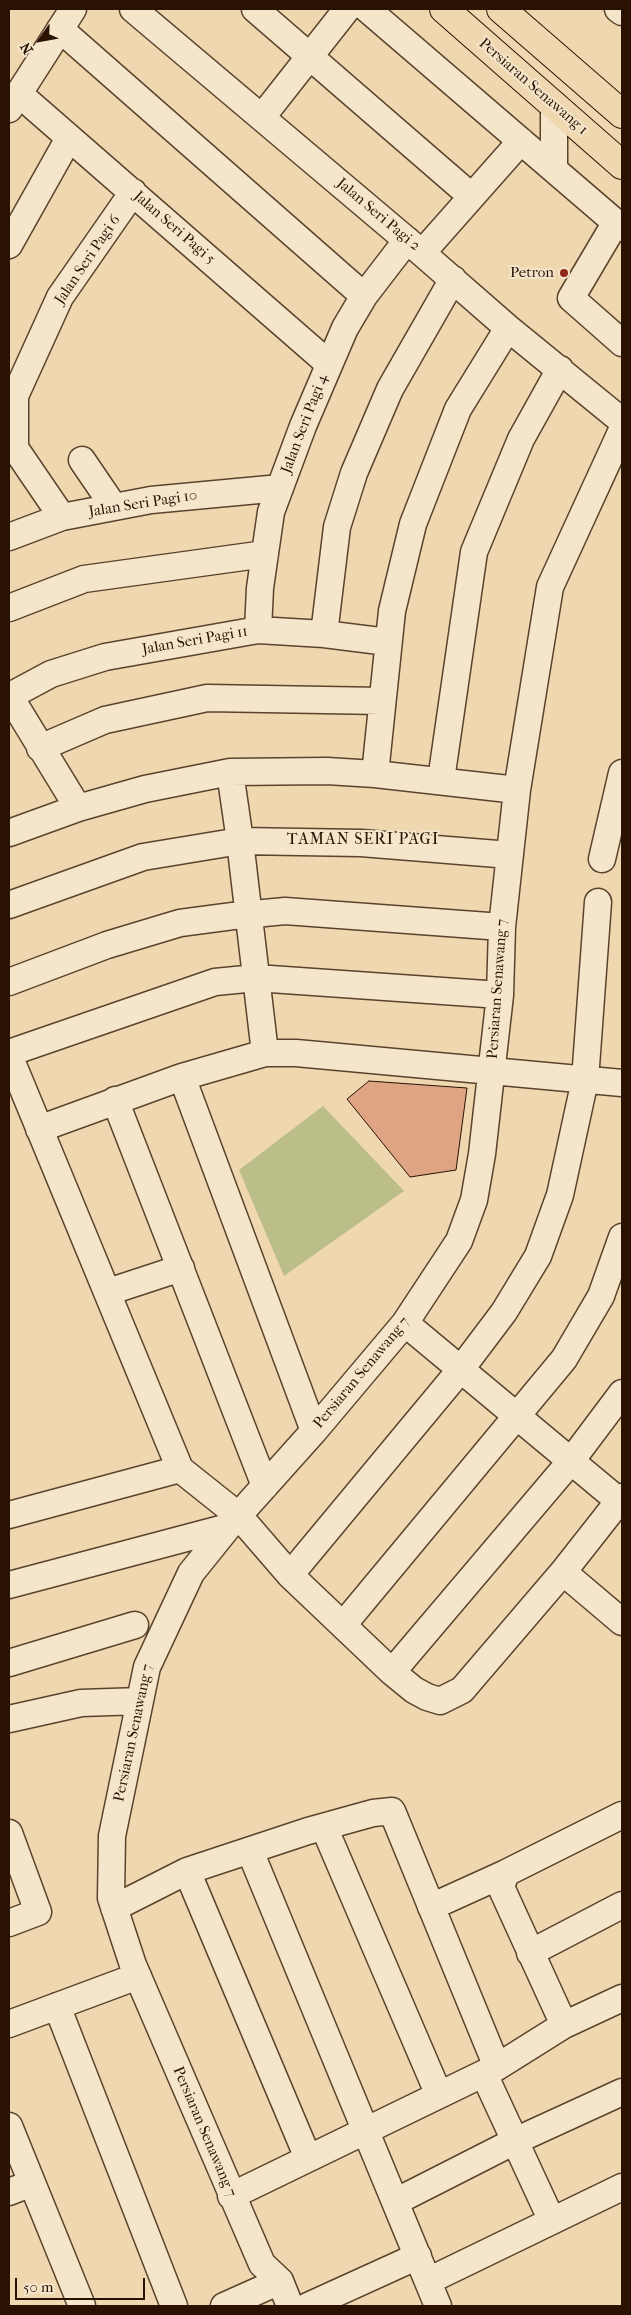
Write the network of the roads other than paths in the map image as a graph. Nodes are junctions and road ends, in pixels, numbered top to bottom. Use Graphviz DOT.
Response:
graph roads {
  1 [pos="133,9"];
  2 [pos="255,9"];
  3 [pos="347,9"];
  4 [pos="367,9"];
  5 [pos="444,9"];
  6 [pos="501,9"];
  7 [pos="618,9"];
  8 [pos="622,12"];
  9 [pos="67,19"];
  10 [pos="309,56"];
  11 [pos="15,89"];
  12 [pos="554,105"];
  13 [pos="622,114"];
  14 [pos="262,118"];
  15 [pos="69,138"];
  16 [pos="521,141"];
  17 [pos="622,165"];
  18 [pos="554,169"];
  19 [pos="133,192"];
  20 [pos="471,196"];
  21 [pos="619,225"];
  22 [pos="9,245"];
  23 [pos="415,246"];
  24 [pos="453,279"];
  25 [pos="364,296"];
  26 [pos="508,328"];
  27 [pos="622,343"];
  28 [pos="328,364"];
  29 [pos="560,369"];
  30 [pos="12,393"];
  31 [pos="621,432"];
  32 [pos="82,460"];
  33 [pos="280,488"];
  34 [pos="114,507"];
  35 [pos="62,517"];
  36 [pos="9,537"];
  37 [pos="265,554"];
  38 [pos="9,608"];
  39 [pos="258,630"];
  40 [pos="324,634"];
  41 [pos="388,642"];
  42 [pos="9,696"];
  43 [pos="382,701"];
  44 [pos="40,748"];
  45 [pos="230,772"];
  46 [pos="622,773"];
  47 [pos="374,774"];
  48 [pos="441,780"];
  49 [pos="517,790"];
  50 [pos="78,808"];
  51 [pos="10,829"];
  52 [pos="240,841"];
  53 [pos="510,855"];
  54 [pos="602,859"];
  55 [pos="598,902"];
  56 [pos="9,905"];
  57 [pos="248,914"];
  58 [pos="502,927"];
  59 [pos="256,978"];
  60 [pos="9,982"];
  61 [pos="500,994"];
  62 [pos="265,1053"];
  63 [pos="9,1054"];
  64 [pos="492,1069"];
  65 [pos="182,1077"];
  66 [pos="585,1080"];
  67 [pos="622,1083"];
  68 [pos="15,1090"];
  69 [pos="115,1100"];
  70 [pos="39,1129"];
  71 [pos="622,1237"];
  72 [pos="181,1268"];
  73 [pos="108,1292"];
  74 [pos="405,1323"];
  75 [pos="461,1369"];
  76 [pos="622,1393"];
  77 [pos="518,1416"];
  78 [pos="314,1431"];
  79 [pos="571,1461"];
  80 [pos="180,1470"];
  81 [pos="265,1486"];
  82 [pos="621,1499"];
  83 [pos="9,1514"];
  84 [pos="233,1522"];
  85 [pos="563,1572"];
  86 [pos="290,1575"];
  87 [pos="9,1585"];
  88 [pos="622,1622"];
  89 [pos="135,1625"];
  90 [pos="343,1625"];
  91 [pos="9,1663"];
  92 [pos="392,1672"];
  93 [pos="140,1701"];
  94 [pos="9,1719"];
  95 [pos="622,1815"];
  96 [pos="324,1827"];
  97 [pos="9,1833"];
  98 [pos="250,1852"];
  99 [pos="187,1871"];
  100 [pos="506,1873"];
  101 [pos="622,1905"];
  102 [pos="431,1907"];
  103 [pos="114,1908"];
  104 [pos="9,1923"];
  105 [pos="530,1953"];
  106 [pos="138,1976"];
  107 [pos="622,1998"];
  108 [pos="57,2006"];
  109 [pos="9,2024"];
  110 [pos="564,2025"];
  111 [pos="490,2071"];
  112 [pos="622,2092"];
  113 [pos="439,2095"];
  114 [pos="9,2126"];
  115 [pos="366,2130"];
  116 [pos="515,2141"];
  117 [pos="308,2158"];
  118 [pos="622,2187"];
  119 [pos="20,2188"];
  120 [pos="230,2196"];
  121 [pos="395,2202"];
  122 [pos="552,2221"];
  123 [pos="418,2256"];
  124 [pos="271,2273"];
  125 [pos="428,2281"];
  126 [pos="360,2295"];
  127 [pos="258,2299"];
  128 [pos="82,2306"];
  129 [pos="174,2306"];
  130 [pos="224,2306"];
  131 [pos="290,2306"];
  132 [pos="308,2306"];
  133 [pos="438,2306"];
  1 -- 14 [label="street, Jalan Seri Pagi 2"];
  2 -- 10 [label="street"];
  3 -- 10 [label="street"];
  4 -- 16 [label="street"];
  5 -- 12 [label="main road, Persiaran Senawang 1"];
  6 -- 13 [label="main road"];
  7 -- 8 [label="street"];
  9 -- 11 [label="street"];
  9 -- 25 [label="street"];
  10 -- 14 [label="street"];
  10 -- 20 [label="street"];
  11 -- 15 [label="street, Jalan Seri Pagi 5"];
  12 -- 17 [label="main road, Persiaran Senawang 1"];
  12 -- 18 [label="street"];
  14 -- 23 [label="street, Jalan Seri Pagi 2"];
  15 -- 19 [label="street, Jalan Seri Pagi 5"];
  15 -- 22 [label="street"];
  16 -- 18 [label="street"];
  16 -- 20 [label="street, Jalan Seri Pagi 4"];
  18 -- 21 [label="street"];
  19 -- 28 [label="street, Jalan Seri Pagi 5"];
  19 -- 30 [label="street, Jalan Seri Pagi 6"];
  20 -- 23 [label="street, Jalan Seri Pagi 4"];
  21 -- 27 [label="street"];
  23 -- 24 [label="street, Jalan Seri Pagi 2"];
  23 -- 25 [label="street, Jalan Seri Pagi 4"];
  24 -- 26 [label="street, Jalan Seri Pagi 2"];
  24 -- 40 [label="street"];
  25 -- 28 [label="street, Jalan Seri Pagi 4"];
  26 -- 29 [label="street, Jalan Seri Pagi 2"];
  26 -- 41 [label="street"];
  28 -- 33 [label="street, Jalan Seri Pagi 4"];
  29 -- 31 [label="street, Jalan Seri Pagi 2"];
  29 -- 48 [label="street"];
  30 -- 35 [label="street, Jalan Seri Pagi 6"];
  31 -- 49 [label="street, Persiaran Senawang 7"];
  32 -- 34 [label="street"];
  33 -- 34 [label="street, Jalan Seri Pagi 10"];
  33 -- 37 [label="street, Jalan Seri Pagi 4"];
  34 -- 35 [label="street, Jalan Seri Pagi 10"];
  35 -- 36 [label="street, Jalan Seri Pagi 10"];
  37 -- 38 [label="street"];
  37 -- 39 [label="street, Jalan Seri Pagi 4"];
  39 -- 40 [label="street, Jalan Seri Pagi 11"];
  39 -- 42 [label="street, Jalan Seri Pagi 11"];
  40 -- 41 [label="street, Jalan Seri Pagi 11"];
  41 -- 43 [label="street"];
  42 -- 44 [label="street"];
  43 -- 44 [label="street"];
  43 -- 47 [label="street"];
  44 -- 50 [label="street"];
  45 -- 47 [label="street"];
  45 -- 50 [label="street"];
  45 -- 52 [label="street"];
  46 -- 54 [label="street"];
  47 -- 48 [label="street"];
  48 -- 49 [label="street"];
  49 -- 53 [label="street, Persiaran Senawang 7"];
  50 -- 51 [label="street"];
  52 -- 53 [label="street"];
  52 -- 56 [label="street"];
  52 -- 57 [label="street"];
  53 -- 58 [label="street, Persiaran Senawang 7"];
  55 -- 66 [label="street"];
  57 -- 58 [label="street"];
  57 -- 59 [label="street"];
  57 -- 60 [label="street"];
  58 -- 61 [label="street, Persiaran Senawang 7"];
  59 -- 61 [label="street"];
  59 -- 62 [label="street"];
  59 -- 63 [label="street"];
  61 -- 64 [label="street, Persiaran Senawang 7"];
  62 -- 64 [label="street"];
  62 -- 65 [label="street"];
  63 -- 68 [label="street"];
  64 -- 66 [label="street"];
  64 -- 74 [label="street, Persiaran Senawang 7"];
  65 -- 69 [label="street"];
  65 -- 78 [label="street"];
  66 -- 67 [label="street"];
  66 -- 75 [label="street"];
  68 -- 70 [label="street"];
  69 -- 70 [label="street"];
  69 -- 72 [label="street"];
  70 -- 73 [label="street"];
  71 -- 77 [label="street"];
  72 -- 73 [label="street"];
  72 -- 81 [label="street"];
  73 -- 80 [label="street"];
  74 -- 75 [label="street"];
  74 -- 78 [label="street, Persiaran Senawang 7"];
  75 -- 77 [label="street"];
  75 -- 86 [label="street"];
  76 -- 79 [label="street"];
  77 -- 79 [label="street"];
  77 -- 90 [label="street"];
  78 -- 81 [label="street, Persiaran Senawang 7"];
  79 -- 82 [label="street"];
  79 -- 92 [label="street"];
  80 -- 83 [label="street"];
  80 -- 84 [label="street"];
  81 -- 84 [label="street, Persiaran Senawang 7"];
  82 -- 85 [label="street"];
  84 -- 86 [label="street"];
  84 -- 87 [label="street"];
  84 -- 93 [label="street, Persiaran Senawang 7"];
  85 -- 88 [label="street"];
  85 -- 92 [label="street"];
  86 -- 90 [label="street"];
  89 -- 91 [label="street"];
  90 -- 92 [label="street"];
  93 -- 94 [label="street"];
  93 -- 103 [label="street, Persiaran Senawang 7"];
  95 -- 100 [label="street"];
  96 -- 98 [label="street"];
  96 -- 102 [label="street"];
  96 -- 113 [label="street"];
  97 -- 104 [label="street"];
  98 -- 99 [label="street"];
  98 -- 115 [label="street"];
  99 -- 103 [label="street"];
  99 -- 117 [label="street"];
  100 -- 102 [label="street"];
  100 -- 105 [label="street"];
  101 -- 105 [label="street"];
  102 -- 111 [label="street"];
  103 -- 106 [label="street, Persiaran Senawang 7"];
  105 -- 110 [label="street"];
  106 -- 108 [label="street"];
  106 -- 120 [label="street, Persiaran Senawang 7"];
  107 -- 110 [label="street"];
  108 -- 109 [label="street"];
  108 -- 129 [label="street"];
  110 -- 111 [label="street"];
  111 -- 113 [label="street"];
  111 -- 116 [label="street"];
  112 -- 116 [label="street"];
  113 -- 115 [label="street"];
  114 -- 119 [label="street"];
  115 -- 117 [label="street"];
  115 -- 121 [label="street"];
  116 -- 121 [label="street"];
  116 -- 122 [label="street"];
  117 -- 120 [label="street"];
  118 -- 122 [label="street"];
  119 -- 128 [label="street"];
  120 -- 124 [label="street, Persiaran Senawang 7"];
  121 -- 123 [label="street"];
  122 -- 125 [label="street"];
  123 -- 125 [label="street"];
  123 -- 126 [label="street"];
  124 -- 127 [label="street"];
  124 -- 131 [label="street, Persiaran Senawang 7"];
  125 -- 133 [label="street"];
  126 -- 132 [label="street"];
  127 -- 130 [label="street"];
}
